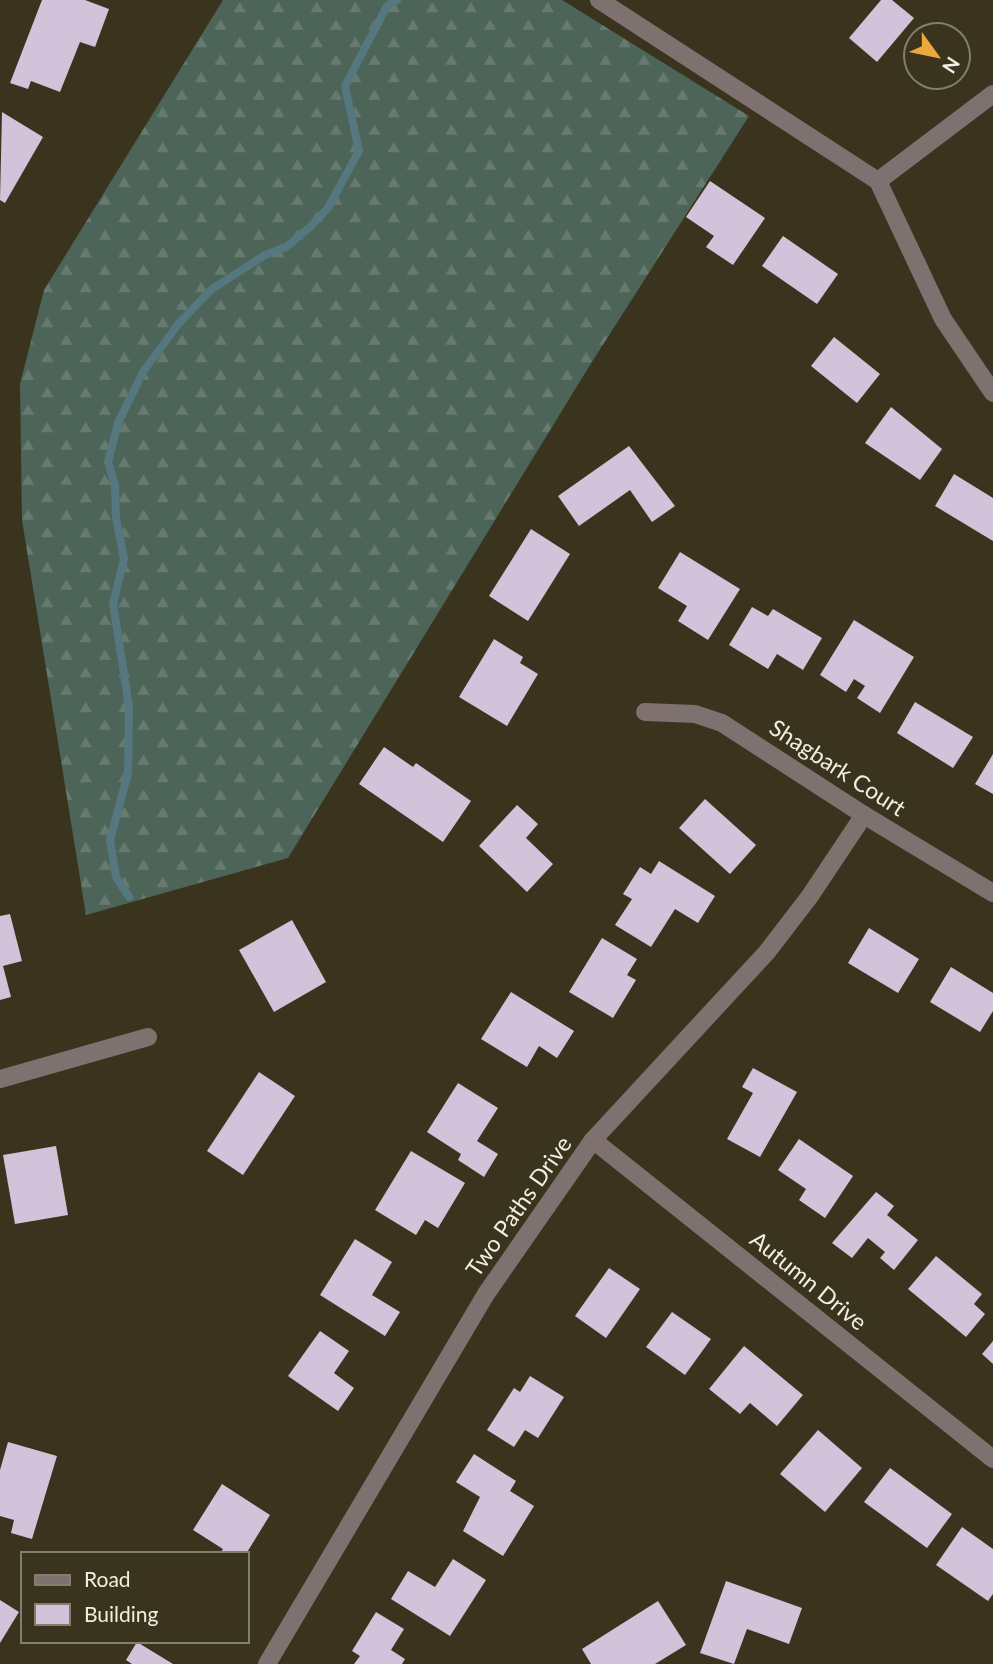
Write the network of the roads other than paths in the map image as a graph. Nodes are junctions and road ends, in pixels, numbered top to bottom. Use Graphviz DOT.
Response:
graph roads {
  1 [pos="599,0"];
  2 [pos="993,94"];
  3 [pos="878,181"];
  4 [pos="993,393"];
  5 [pos="645,712"];
  6 [pos="864,815"];
  7 [pos="993,893"];
  8 [pos="148,1037"];
  9 [pos="0,1079"];
  10 [pos="593,1140"];
  11 [pos="993,1459"];
  12 [pos="267,1664"];
  1 -- 3 [label="street"];
  2 -- 3 [label="street"];
  3 -- 4 [label="street"];
  5 -- 6 [label="street, Shagbark Court"];
  6 -- 7 [label="street, Shagbark Court"];
  6 -- 10 [label="street, Two Paths Drive"];
  8 -- 9 [label="street"];
  10 -- 11 [label="street, Autumn Drive"];
  10 -- 12 [label="street, Two Paths Drive"];
}
